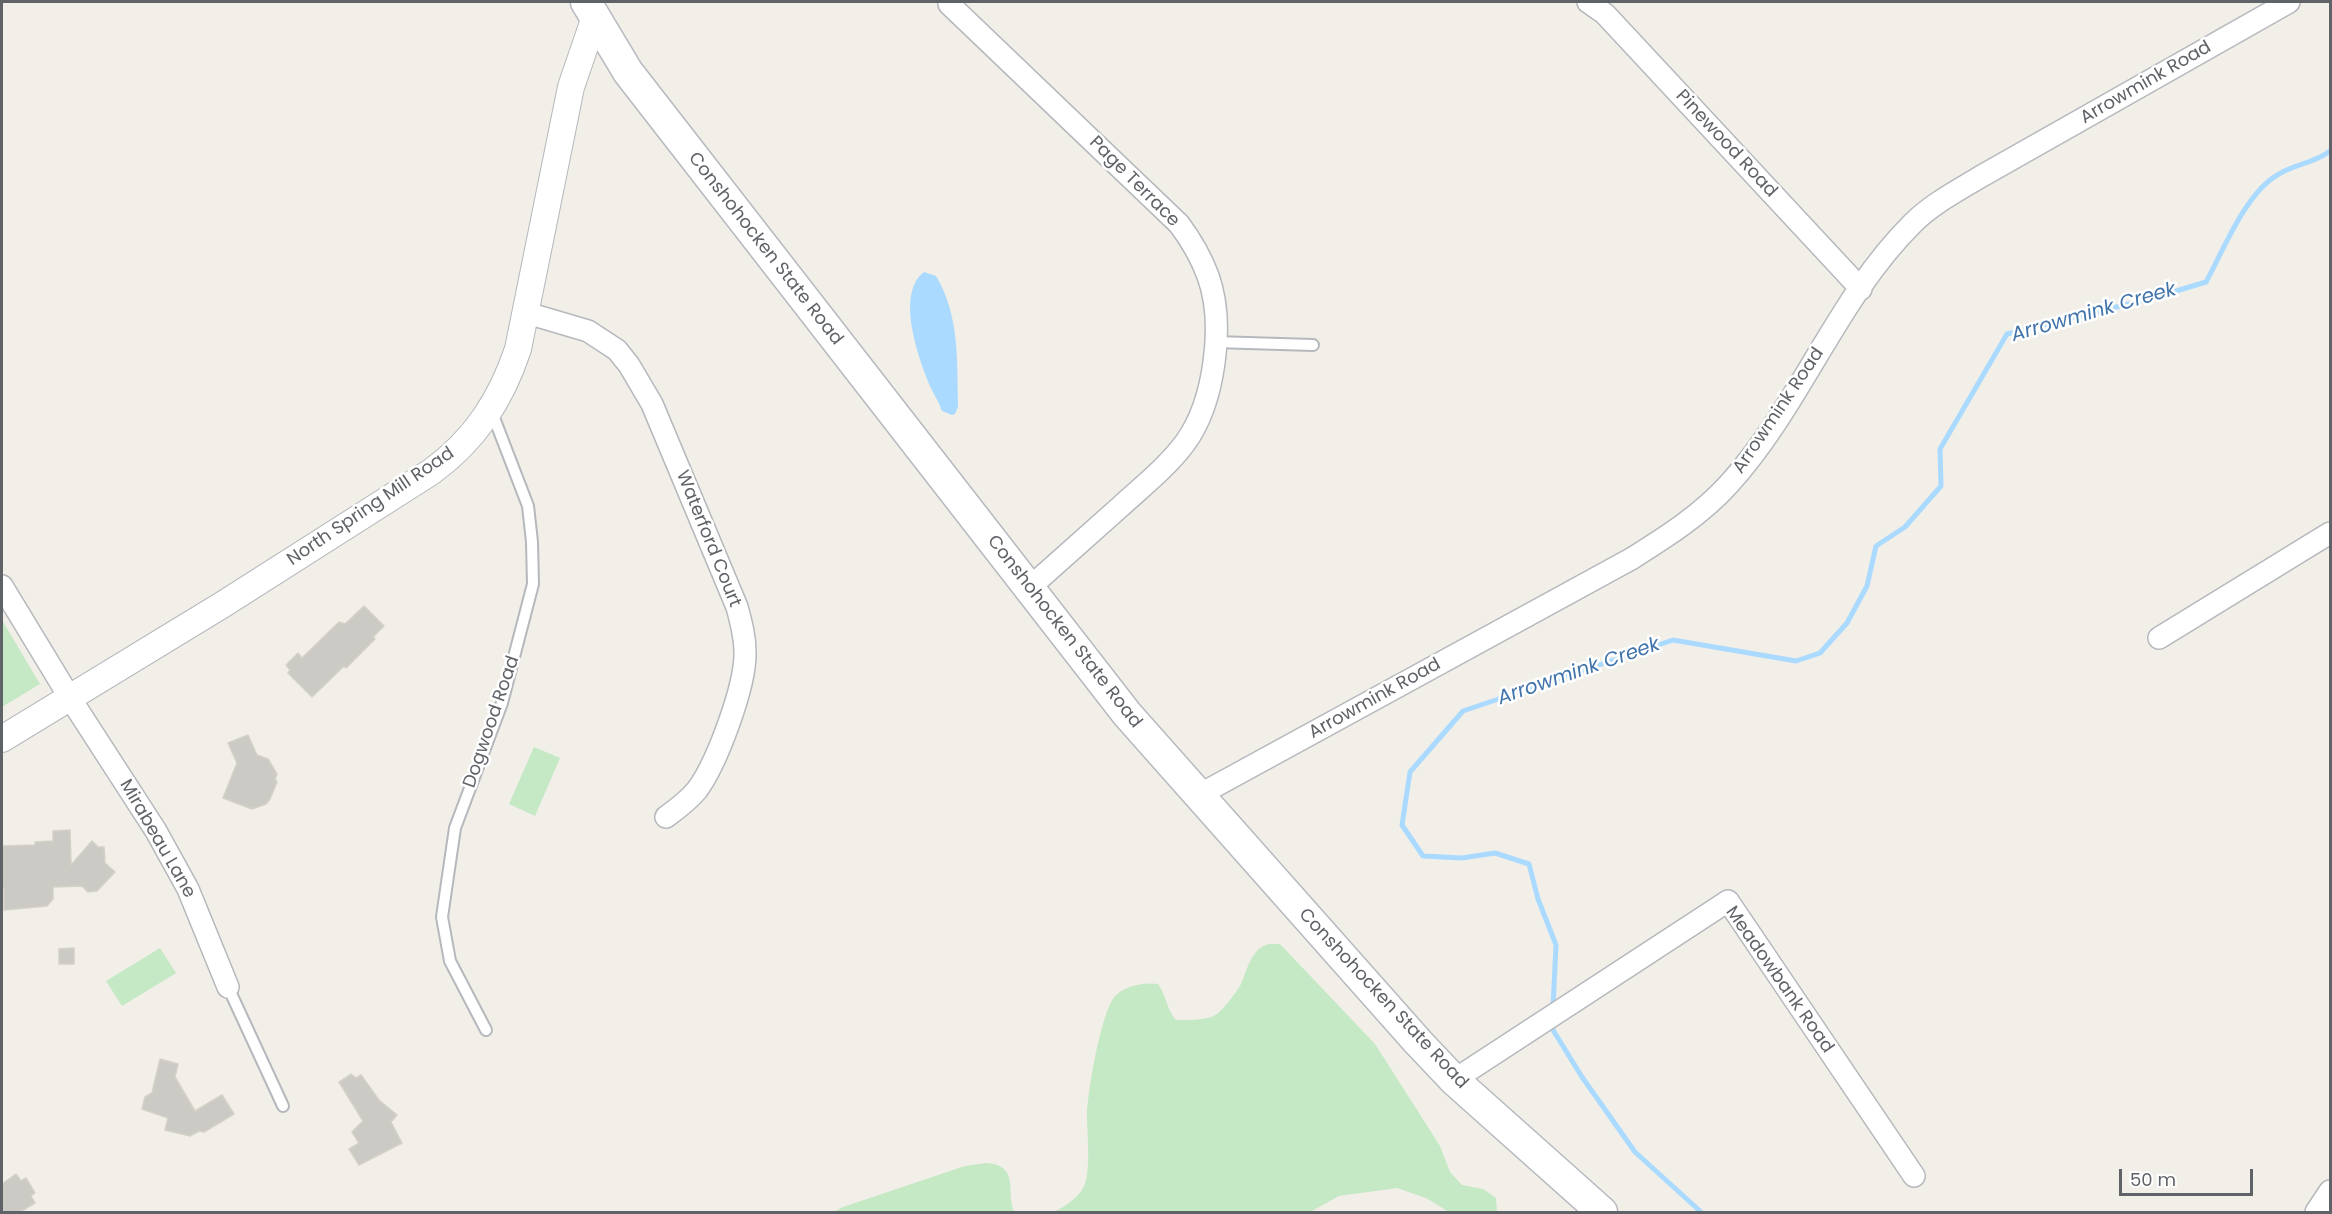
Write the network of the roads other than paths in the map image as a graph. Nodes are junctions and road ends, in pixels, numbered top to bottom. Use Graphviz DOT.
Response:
graph roads {
  1 [pos="1588,2"];
  2 [pos="2289,2"];
  3 [pos="948,4"];
  4 [pos="594,6"];
  5 [pos="1861,289"];
  6 [pos="527,312"];
  7 [pos="1215,342"];
  8 [pos="1313,345"];
  9 [pos="491,410"];
  10 [pos="2331,533"];
  11 [pos="2,586"];
  12 [pos="1028,589"];
  13 [pos="2159,638"];
  14 [pos="70,698"];
  15 [pos="2,739"];
  16 [pos="1198,795"];
  17 [pos="666,817"];
  18 [pos="228,987"];
  19 [pos="486,1030"];
  20 [pos="1454,1080"];
  21 [pos="283,1106"];
  22 [pos="1914,1176"];
  23 [pos="2331,1191"];
  24 [pos="1602,1212"];
  25 [pos="2316,1212"];
  1 -- 5 [label="street, Pinewood Road"];
  2 -- 5 [label="street, Arrowmink Road"];
  3 -- 7 [label="street, Page Terrace"];
  4 -- 6 [label="street, North Spring Mill Road"];
  4 -- 12 [label="main road, Conshohocken State Road"];
  5 -- 16 [label="street, Arrowmink Road"];
  6 -- 9 [label="street, North Spring Mill Road"];
  6 -- 17 [label="street, Waterford Court"];
  7 -- 8 [label="lane"];
  7 -- 12 [label="street, Page Terrace"];
  9 -- 14 [label="street, North Spring Mill Road"];
  9 -- 19 [label="lane, Dogwood Road"];
  10 -- 13 [label="street"];
  11 -- 14 [label="street, Mirabeau Lane"];
  12 -- 16 [label="main road, Conshohocken State Road"];
  14 -- 15 [label="street, North Spring Mill Road"];
  14 -- 18 [label="street, Mirabeau Lane"];
  16 -- 20 [label="main road, Conshohocken State Road"];
  18 -- 21 [label="lane"];
  20 -- 22 [label="street, Meadowbank Road"];
  20 -- 24 [label="main road, Conshohocken State Road"];
  23 -- 25 [label="street"];
}
